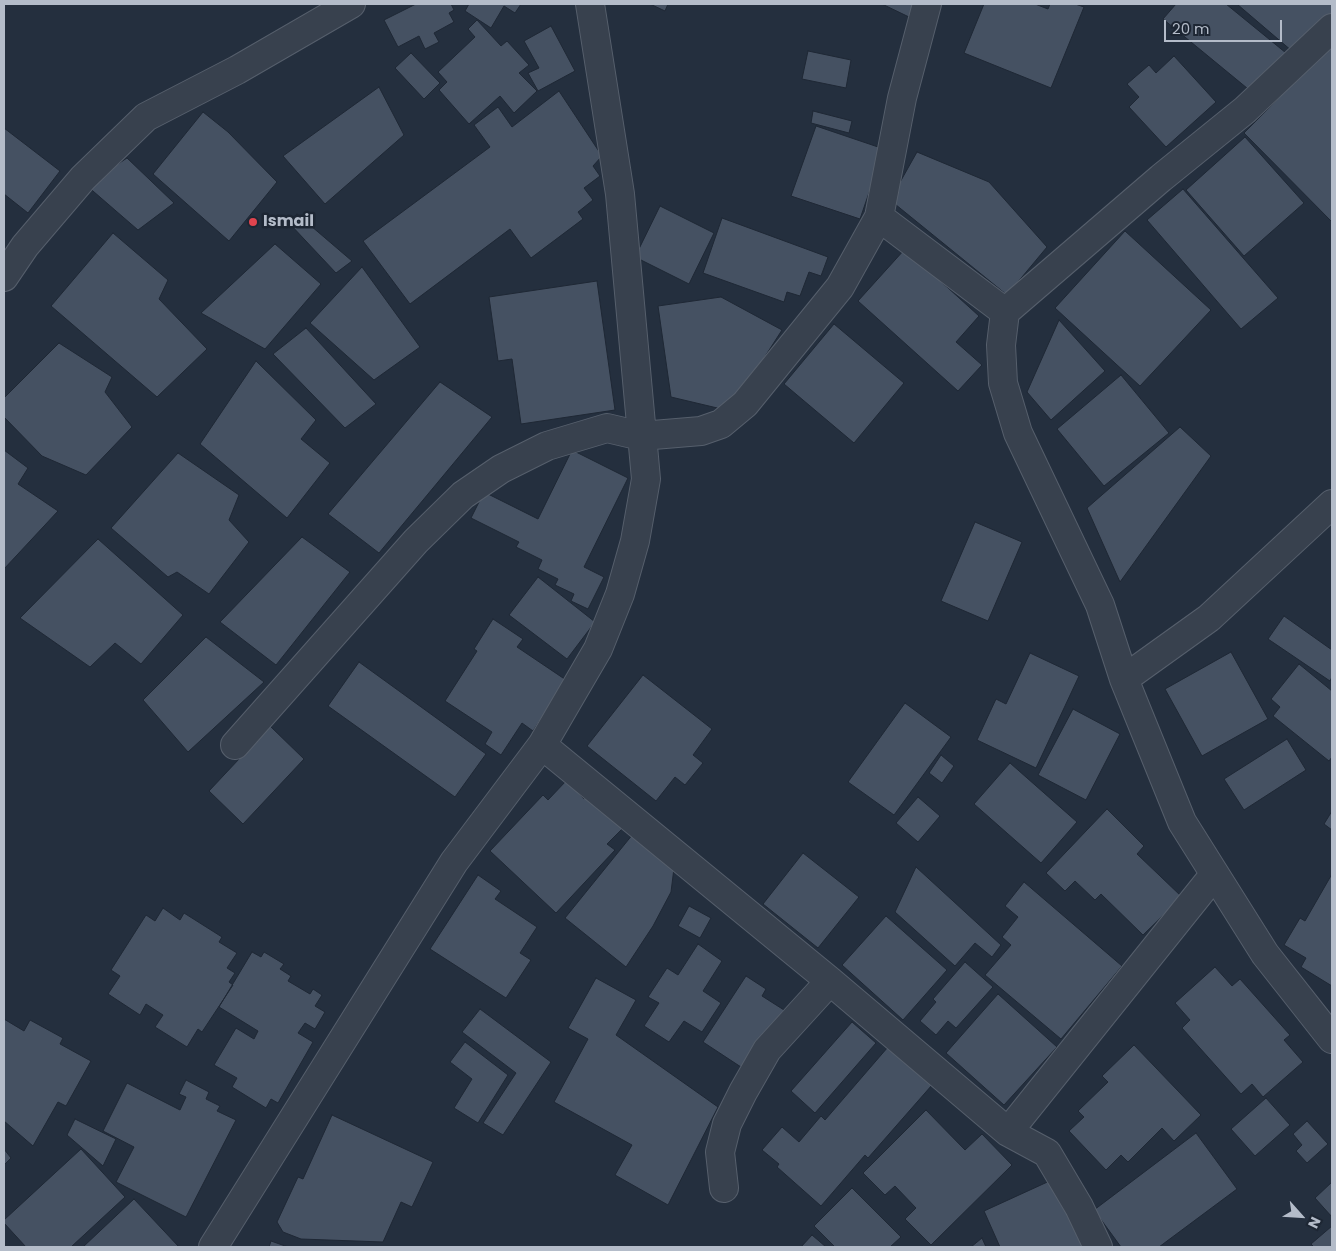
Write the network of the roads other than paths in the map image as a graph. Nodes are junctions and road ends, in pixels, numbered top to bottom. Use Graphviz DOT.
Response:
graph roads {
  1 [pos="351,4"];
  2 [pos="590,4"];
  3 [pos="927,4"];
  4 [pos="1332,28"];
  5 [pos="879,216"];
  6 [pos="4,277"];
  7 [pos="1005,312"];
  8 [pos="641,436"];
  9 [pos="1332,504"];
  10 [pos="1124,679"];
  11 [pos="235,745"];
  12 [pos="542,745"];
  13 [pos="1214,875"];
  14 [pos="830,981"];
  15 [pos="1332,1039"];
  16 [pos="1008,1132"];
  17 [pos="724,1188"];
  18 [pos="213,1247"];
  19 [pos="1098,1247"];
  1 -- 6 [label="street"];
  2 -- 8 [label="street"];
  3 -- 5 [label="street"];
  4 -- 7 [label="street"];
  5 -- 7 [label="street"];
  5 -- 8 [label="street"];
  7 -- 10 [label="street"];
  8 -- 11 [label="street"];
  8 -- 12 [label="street"];
  9 -- 10 [label="street"];
  10 -- 13 [label="street"];
  12 -- 14 [label="street"];
  12 -- 18 [label="street"];
  13 -- 15 [label="street"];
  13 -- 16 [label="street"];
  14 -- 16 [label="street"];
  14 -- 17 [label="street"];
  16 -- 19 [label="street"];
}
